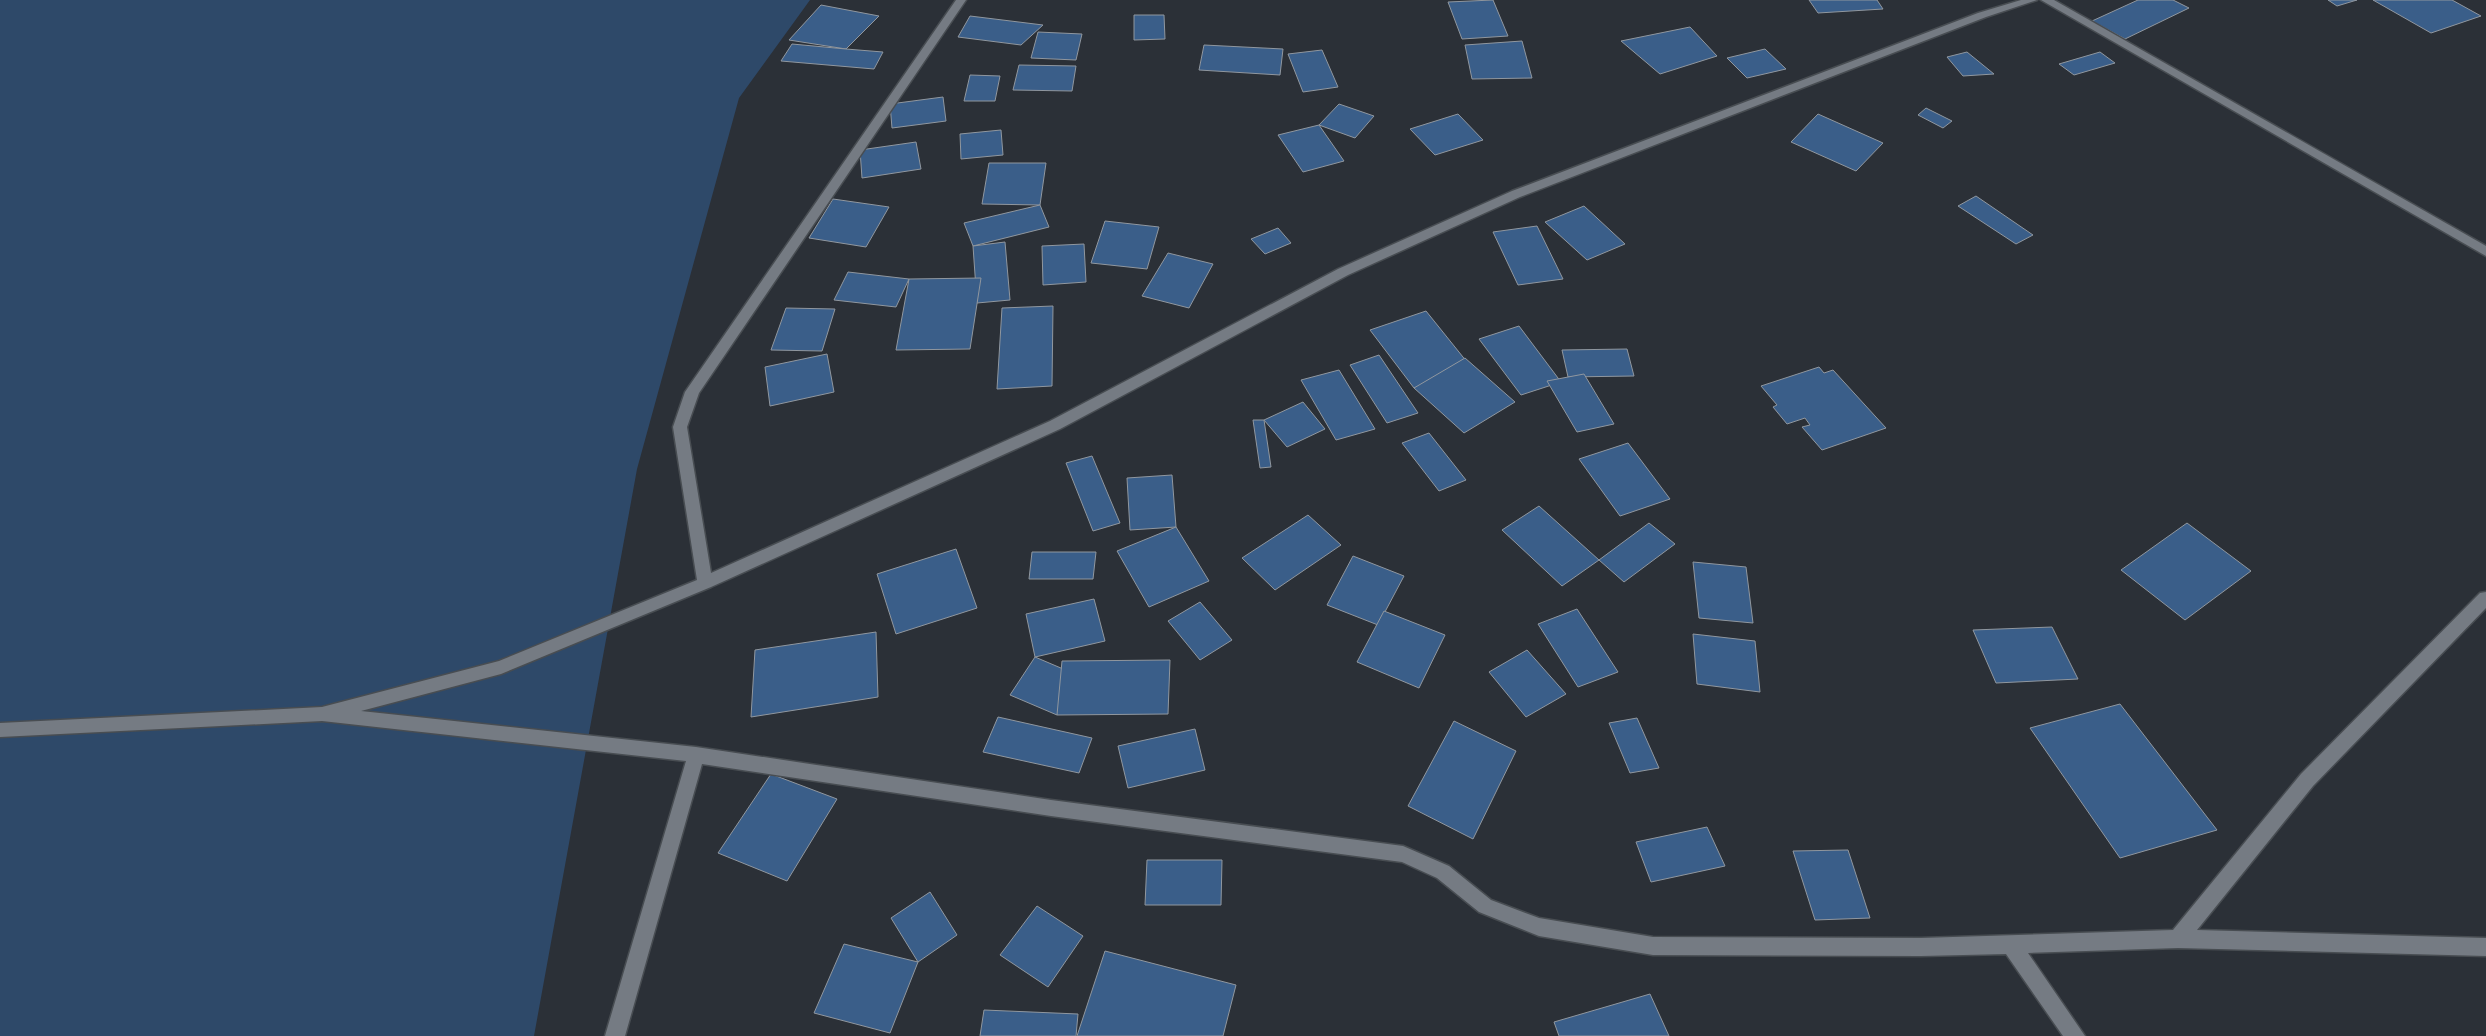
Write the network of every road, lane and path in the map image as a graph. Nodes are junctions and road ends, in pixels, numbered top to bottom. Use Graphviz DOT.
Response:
graph roads {
  1 [pos="961,0"];
  2 [pos="2032,0"];
  3 [pos="2046,0"];
  4 [pos="2486,252"];
  5 [pos="705,583"];
  6 [pos="2486,598"];
  7 [pos="322,714"];
  8 [pos="0,730"];
  9 [pos="696,755"];
  10 [pos="2178,939"];
  11 [pos="2011,944"];
  12 [pos="2486,947"];
  13 [pos="615,1036"];
  14 [pos="2075,1036"];
  1 -- 5 [label="street"];
  2 -- 5 [label="street"];
  3 -- 4 [label="street"];
  5 -- 7 [label="street"];
  6 -- 10 [label="street"];
  7 -- 8 [label="street"];
  7 -- 9 [label="street"];
  9 -- 11 [label="street"];
  9 -- 13 [label="street"];
  10 -- 11 [label="street"];
  10 -- 12 [label="street"];
  11 -- 14 [label="street"];
}
